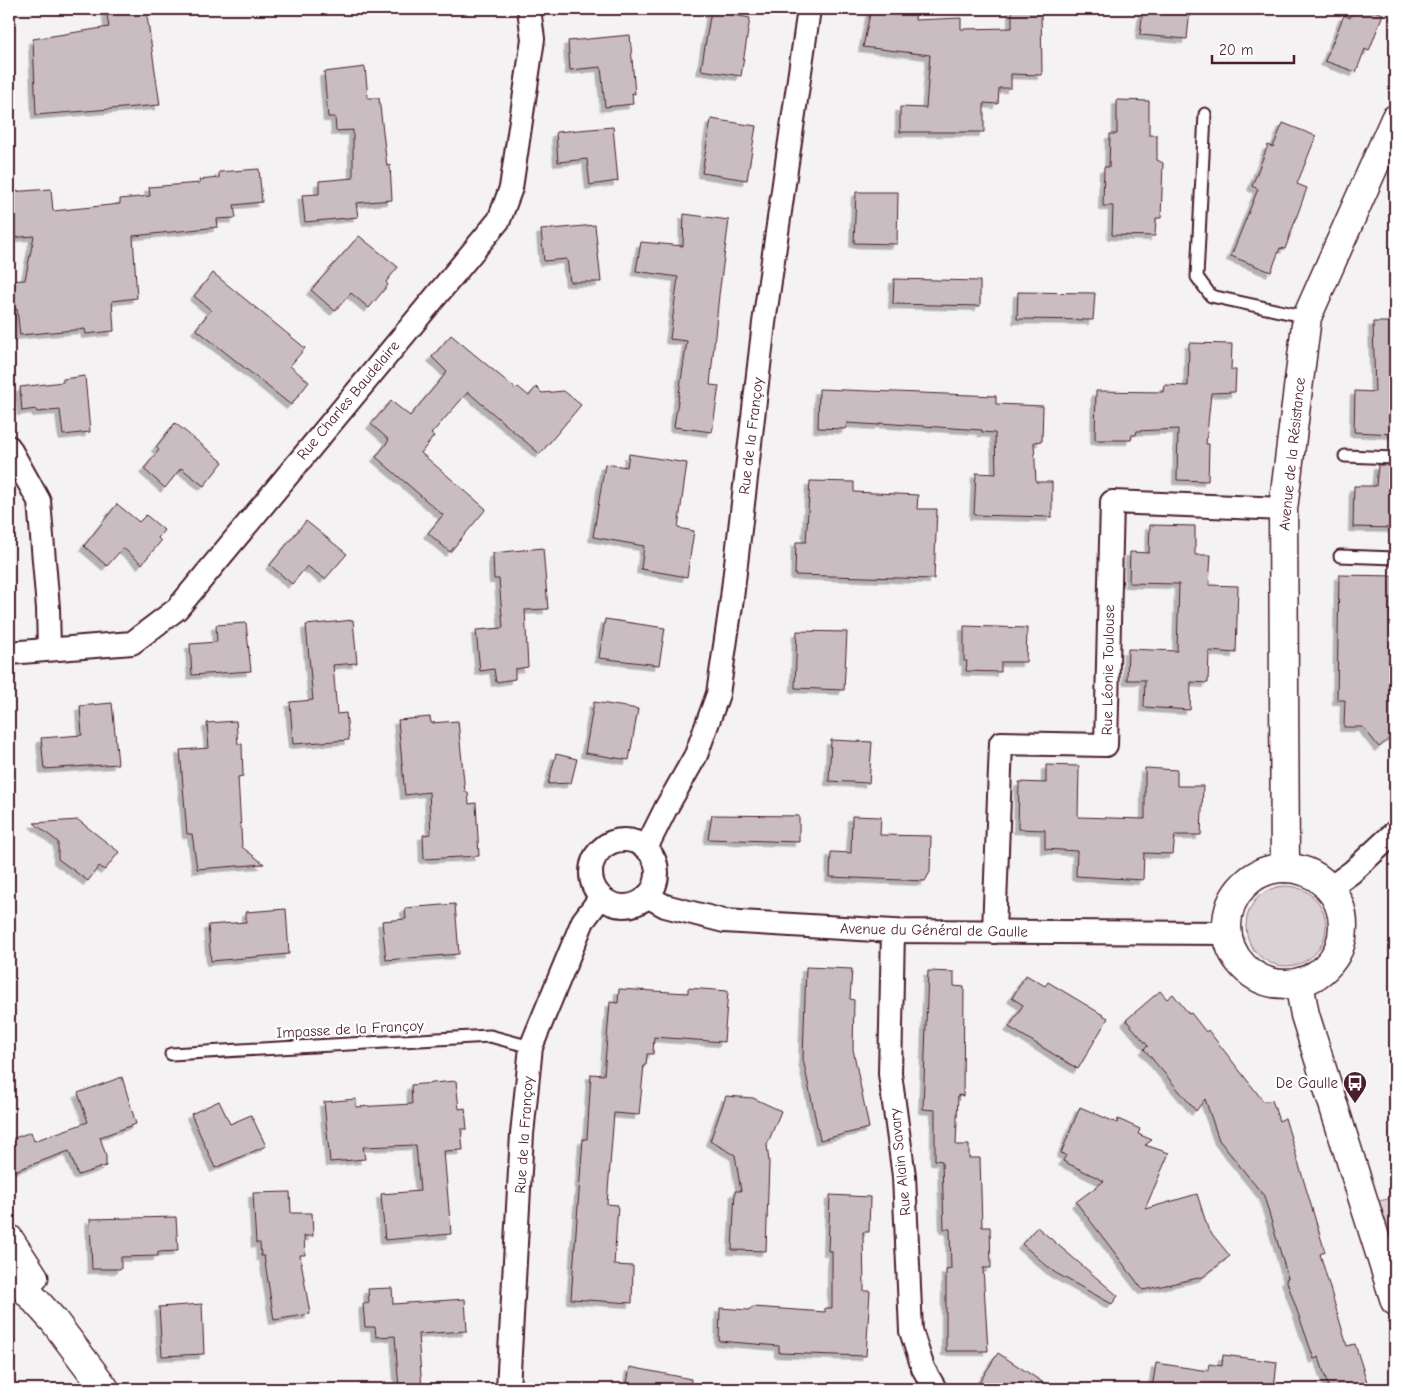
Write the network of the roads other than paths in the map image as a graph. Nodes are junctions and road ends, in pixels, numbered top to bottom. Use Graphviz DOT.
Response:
graph roads {
  1 [pos="529,9"];
  2 [pos="809,9"];
  3 [pos="1205,114"];
  4 [pos="1395,119"];
  5 [pos="1307,317"];
  6 [pos="9,447"];
  7 [pos="1345,456"];
  8 [pos="1395,458"];
  9 [pos="1283,508"];
  10 [pos="1340,556"];
  11 [pos="1395,558"];
  12 [pos="49,649"];
  13 [pos="9,653"];
  14 [pos="1395,832"];
  15 [pos="646,848"];
  16 [pos="1285,868"];
  17 [pos="1330,888"];
  18 [pos="647,896"];
  19 [pos="601,897"];
  20 [pos="893,931"];
  21 [pos="994,932"];
  22 [pos="1227,933"];
  23 [pos="1299,983"];
  24 [pos="531,1047"];
  25 [pos="171,1054"];
  26 [pos="9,1240"];
  27 [pos="9,1265"];
  28 [pos="1395,1301"];
  29 [pos="54,1322"];
  30 [pos="104,1389"];
  31 [pos="508,1389"];
  32 [pos="935,1389"];
  1 -- 12 [label="street, Rue Charles Baudelaire"];
  2 -- 15 [label="street, Rue de la Françoy"];
  3 -- 5 [label="lane"];
  4 -- 5 [label="street, Avenue de la Résistance"];
  5 -- 9 [label="street, Avenue de la Résistance"];
  6 -- 12 [label="street"];
  7 -- 8 [label="lane"];
  9 -- 16 [label="street, Avenue de la Résistance"];
  9 -- 21 [label="street, Rue Léonie Toulouse"];
  10 -- 11 [label="lane"];
  12 -- 13 [label="street, Rue Charles Baudelaire"];
  14 -- 17 [label="street"];
  15 -- 18 [label="street"];
  15 -- 19 [label="street"];
  16 -- 17 [label="street"];
  16 -- 22 [label="street"];
  17 -- 23 [label="street"];
  18 -- 19 [label="street"];
  18 -- 20 [label="street, Avenue du Général de Gaulle"];
  19 -- 24 [label="street, Rue de la Françoy"];
  20 -- 21 [label="street, Avenue du Général de Gaulle"];
  20 -- 32 [label="street, Rue Alain Savary"];
  21 -- 22 [label="street, Avenue du Général de Gaulle"];
  22 -- 23 [label="street"];
  23 -- 28 [label="street"];
  24 -- 25 [label="lane, Impasse de la Françoy"];
  24 -- 31 [label="street, Rue de la Françoy"];
  26 -- 29 [label="street"];
  27 -- 29 [label="street"];
  29 -- 30 [label="street"];
}
